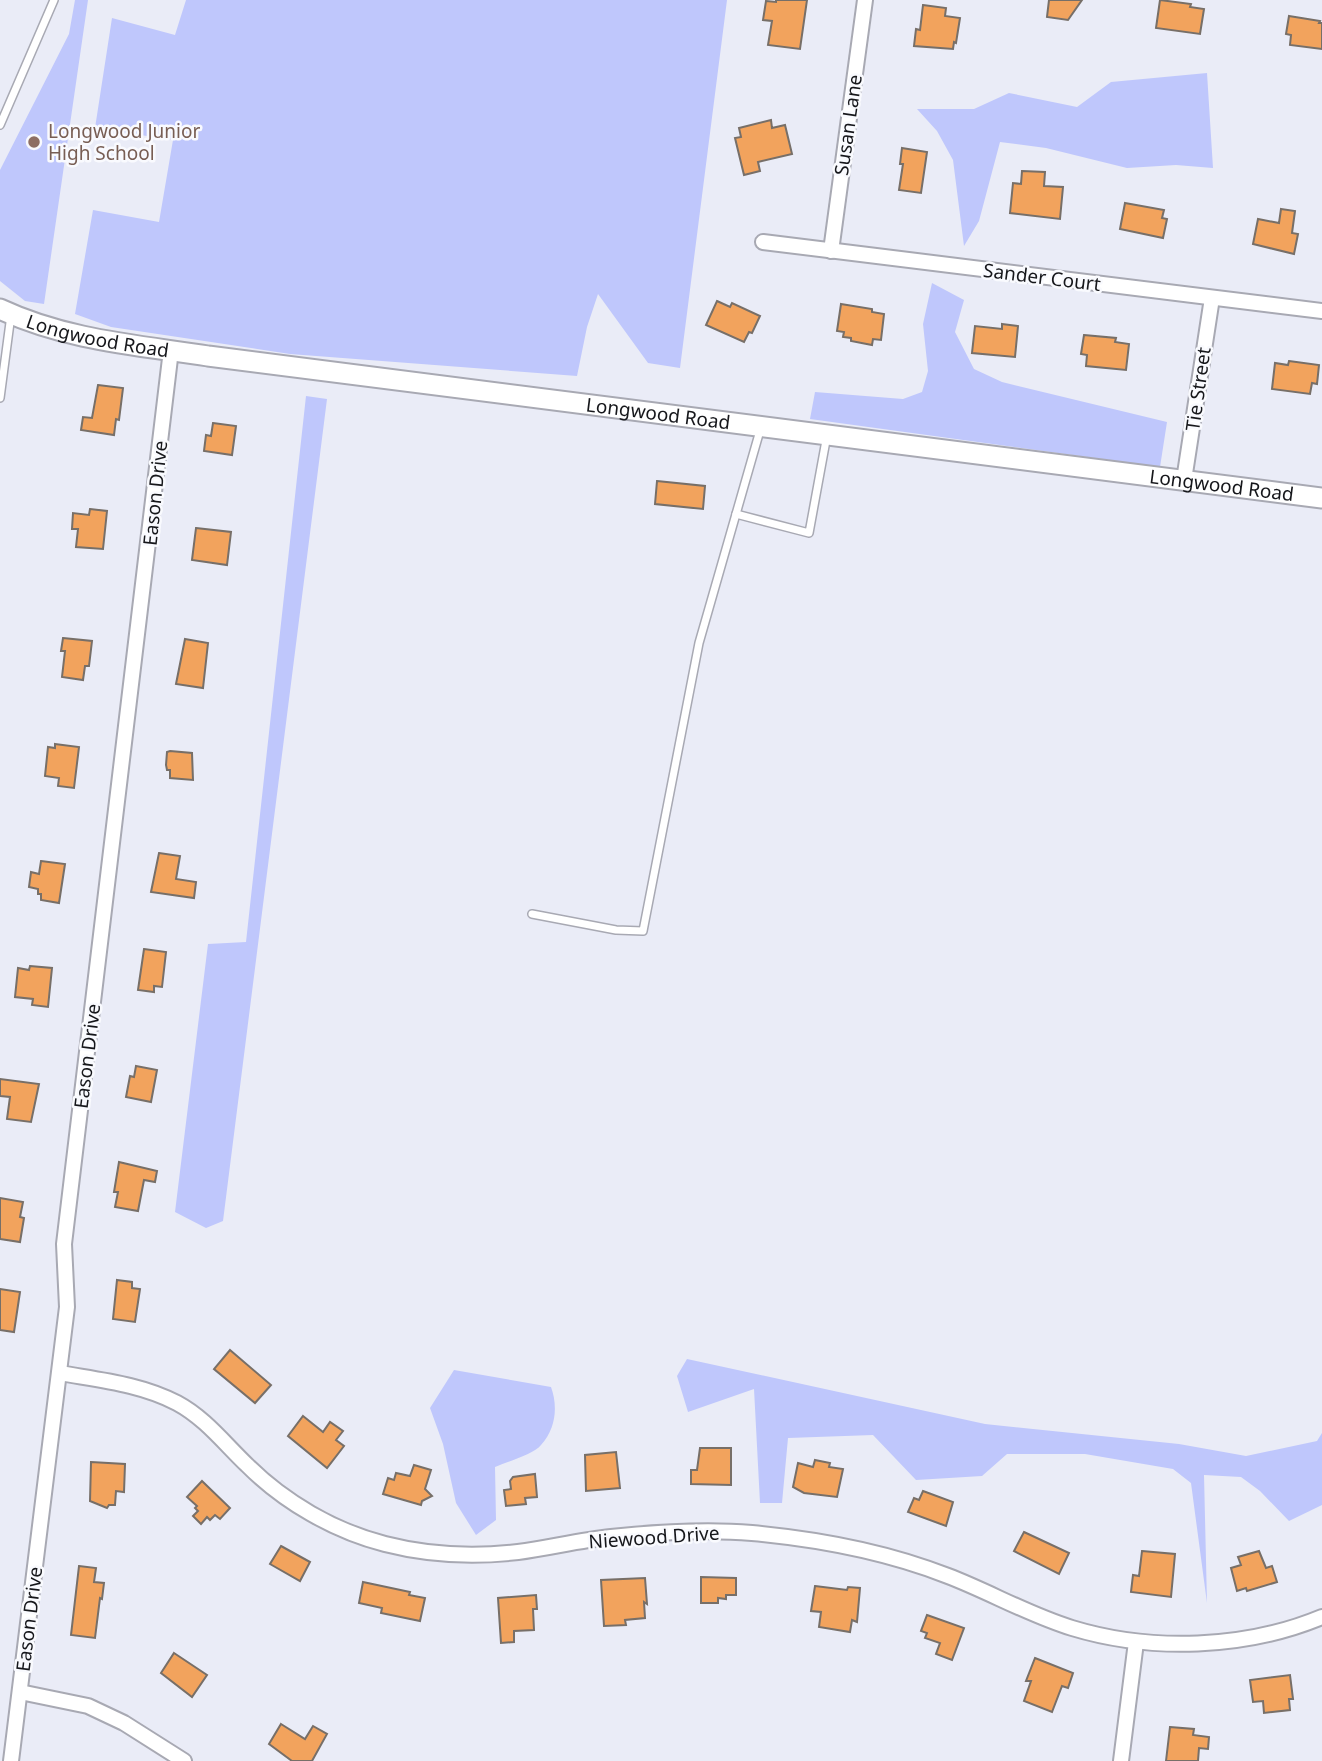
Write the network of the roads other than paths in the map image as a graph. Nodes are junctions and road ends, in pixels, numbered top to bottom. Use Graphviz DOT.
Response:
graph roads {
  1 [pos="54,0"];
  2 [pos="865,0"];
  3 [pos="1,120"];
  4 [pos="763,242"];
  5 [pos="831,251"];
  6 [pos="1212,298"];
  7 [pos="6,311"];
  8 [pos="1322,311"];
  9 [pos="171,351"];
  10 [pos="0,398"];
  11 [pos="762,426"];
  12 [pos="828,435"];
  13 [pos="1184,481"];
  14 [pos="1322,498"];
  15 [pos="736,514"];
  16 [pos="532,914"];
  17 [pos="60,1373"];
  18 [pos="1322,1617"];
  19 [pos="1136,1642"];
  20 [pos="20,1692"];
  21 [pos="11,1761"];
  22 [pos="184,1761"];
  23 [pos="1121,1761"];
  1 -- 3 [label="lane"];
  2 -- 5 [label="street, Susan Lane"];
  4 -- 5 [label="street, Sander Court"];
  5 -- 6 [label="street, Sander Court"];
  6 -- 8 [label="street, Sander Court"];
  6 -- 13 [label="street, Tie Street"];
  7 -- 9 [label="main road, Longwood Road"];
  7 -- 10 [label="lane"];
  9 -- 11 [label="main road, Longwood Road"];
  9 -- 17 [label="street, Eason Drive"];
  11 -- 12 [label="main road, Longwood Road"];
  11 -- 15 [label="lane"];
  12 -- 13 [label="main road, Longwood Road"];
  12 -- 15 [label="lane"];
  13 -- 14 [label="main road, Longwood Road"];
  15 -- 16 [label="lane"];
  17 -- 19 [label="street, Niewood Drive"];
  17 -- 20 [label="street, Eason Drive"];
  18 -- 19 [label="street, Niewood Drive"];
  19 -- 23 [label="street"];
  20 -- 21 [label="street, Eason Drive"];
  20 -- 22 [label="street"];
}
